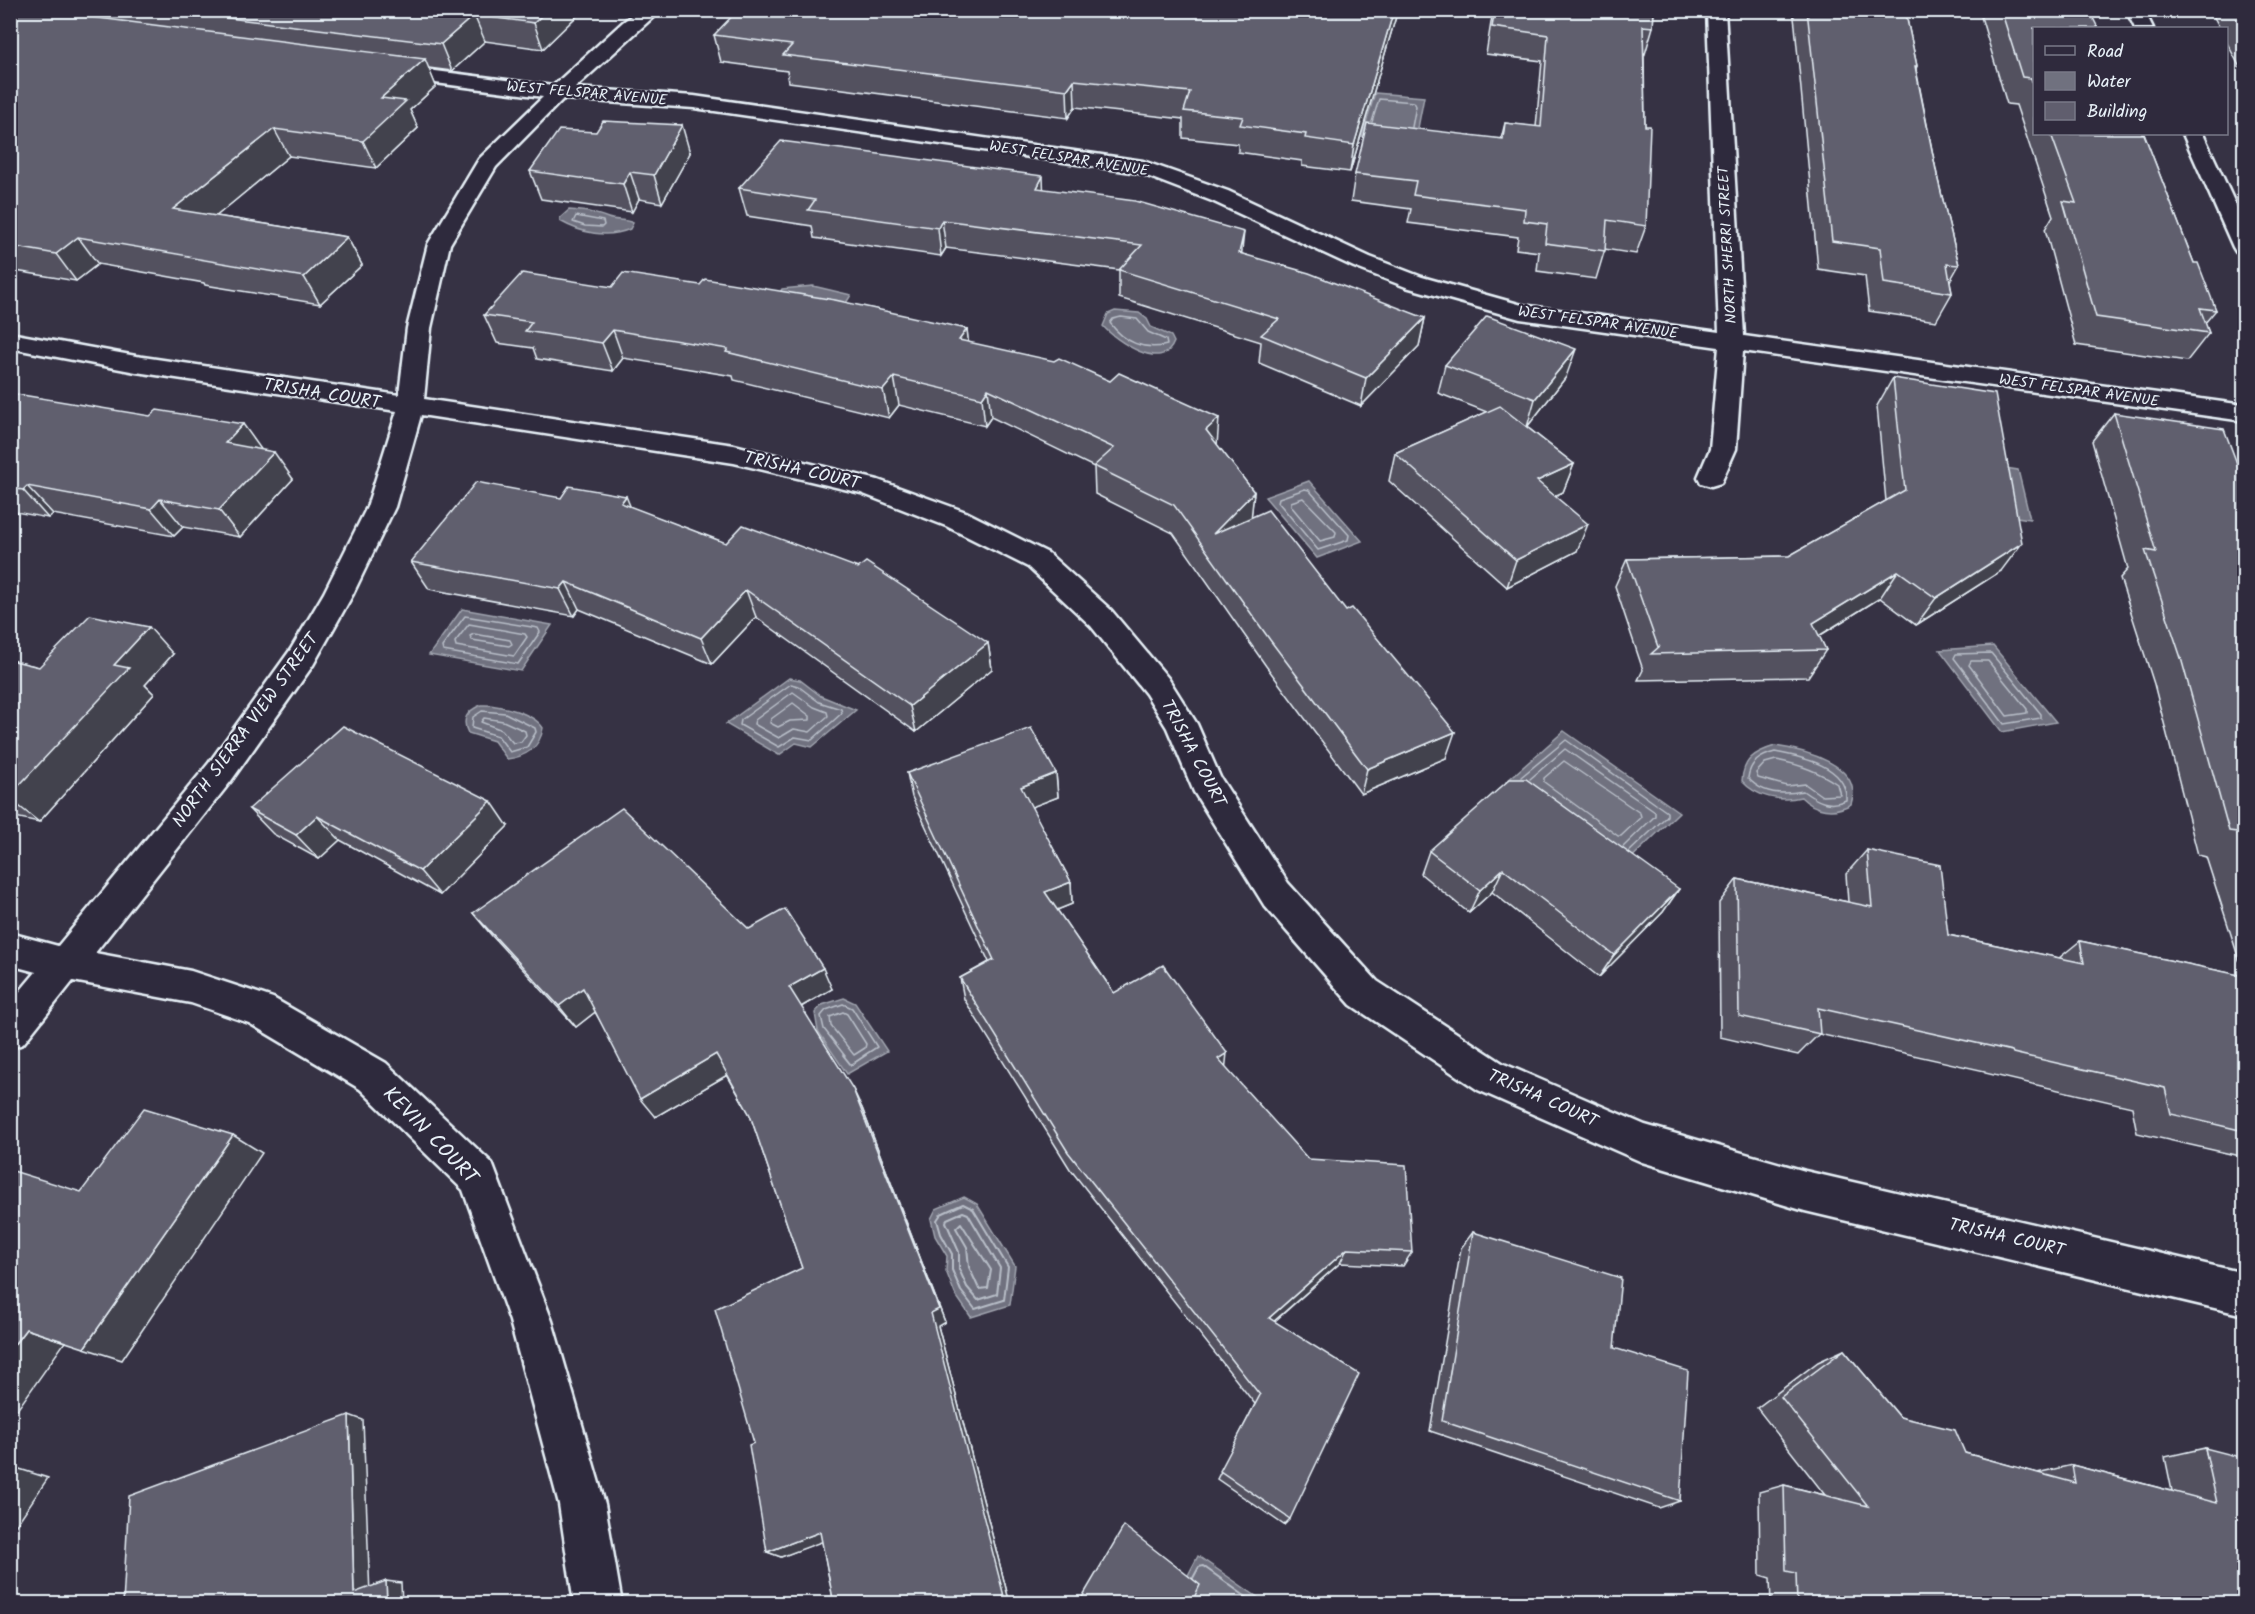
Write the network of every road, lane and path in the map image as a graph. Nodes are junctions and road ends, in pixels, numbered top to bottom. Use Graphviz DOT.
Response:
graph roads {
  1 [pos="652,10"];
  2 [pos="1716,10"];
  3 [pos="2134,10"];
  4 [pos="2143,27"];
  5 [pos="367,68"];
  6 [pos="558,93"];
  7 [pos="2193,135"];
  8 [pos="2244,247"];
  9 [pos="10,340"];
  10 [pos="1732,340"];
  11 [pos="411,406"];
  12 [pos="2244,413"];
  13 [pos="1711,477"];
  14 [pos="10,949"];
  15 [pos="66,964"];
  16 [pos="10,1032"];
  17 [pos="2244,1294"];
  18 [pos="598,1604"];
  1 -- 6 [label="street, NORTH SIERRA VIEW STREET"];
  2 -- 10 [label="street, NORTH SHERRI STREET"];
  3 -- 4 [label="street"];
  5 -- 6 [label="street, WEST FELSPAR AVENUE"];
  6 -- 10 [label="street, WEST FELSPAR AVENUE"];
  6 -- 11 [label="street, NORTH SIERRA VIEW STREET"];
  7 -- 8 [label="street"];
  9 -- 11 [label="street, TRISHA COURT"];
  10 -- 12 [label="street, WEST FELSPAR AVENUE"];
  10 -- 13 [label="street, NORTH SHERRI STREET"];
  11 -- 15 [label="street, NORTH SIERRA VIEW STREET"];
  11 -- 17 [label="street, TRISHA COURT"];
  14 -- 15 [label="street, KEVIN COURT"];
  15 -- 16 [label="street, NORTH SIERRA VIEW STREET"];
  15 -- 18 [label="street, KEVIN COURT"];
}
